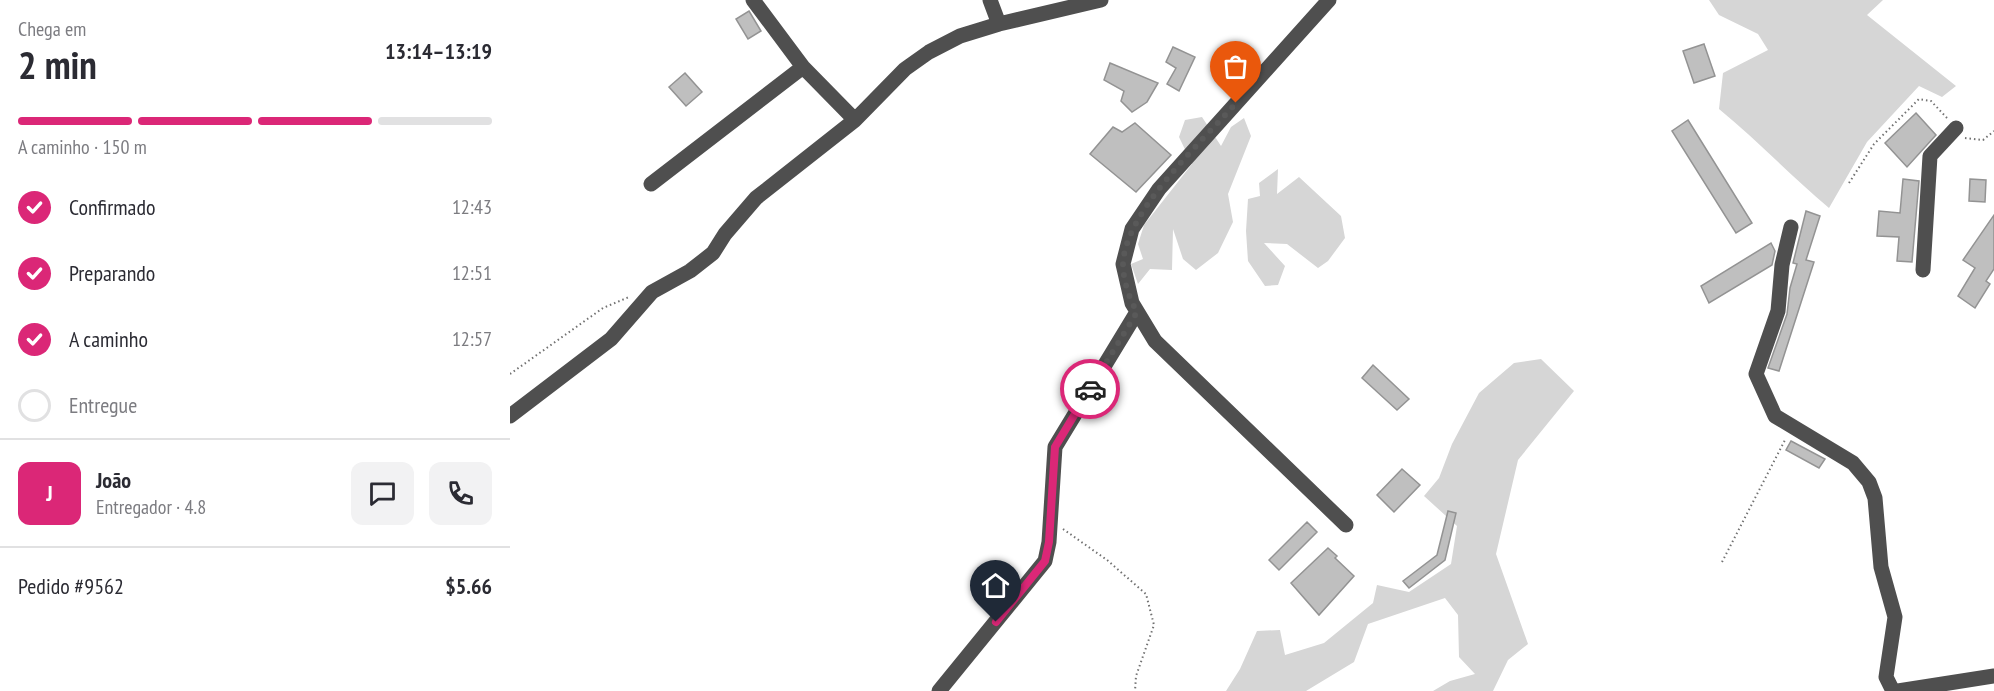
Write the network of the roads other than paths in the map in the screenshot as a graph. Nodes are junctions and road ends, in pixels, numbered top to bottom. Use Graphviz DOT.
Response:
graph roads {
  1 [pos="753,0"];
  2 [pos="990,0"];
  3 [pos="1101,0"];
  4 [pos="1329,0"];
  5 [pos="999,24"];
  6 [pos="803,67"];
  7 [pos="855,120"];
  8 [pos="1956,128"];
  9 [pos="651,184"];
  10 [pos="1791,227"];
  11 [pos="1923,270"];
  12 [pos="1137,312"];
  13 [pos="510,416"];
  14 [pos="1346,525"];
  15 [pos="1994,676"];
  16 [pos="939,691"];
  17 [pos="1893,691"];
  18 [pos="1898,691"];
  1 -- 6 [label="street"];
  2 -- 5 [label="street"];
  3 -- 5 [label="street"];
  4 -- 12 [label="street"];
  5 -- 7 [label="street"];
  6 -- 7 [label="street"];
  6 -- 9 [label="street"];
  7 -- 13 [label="street"];
  8 -- 11 [label="street"];
  10 -- 17 [label="street"];
  12 -- 14 [label="street"];
  12 -- 16 [label="street"];
  15 -- 18 [label="street"];
}
